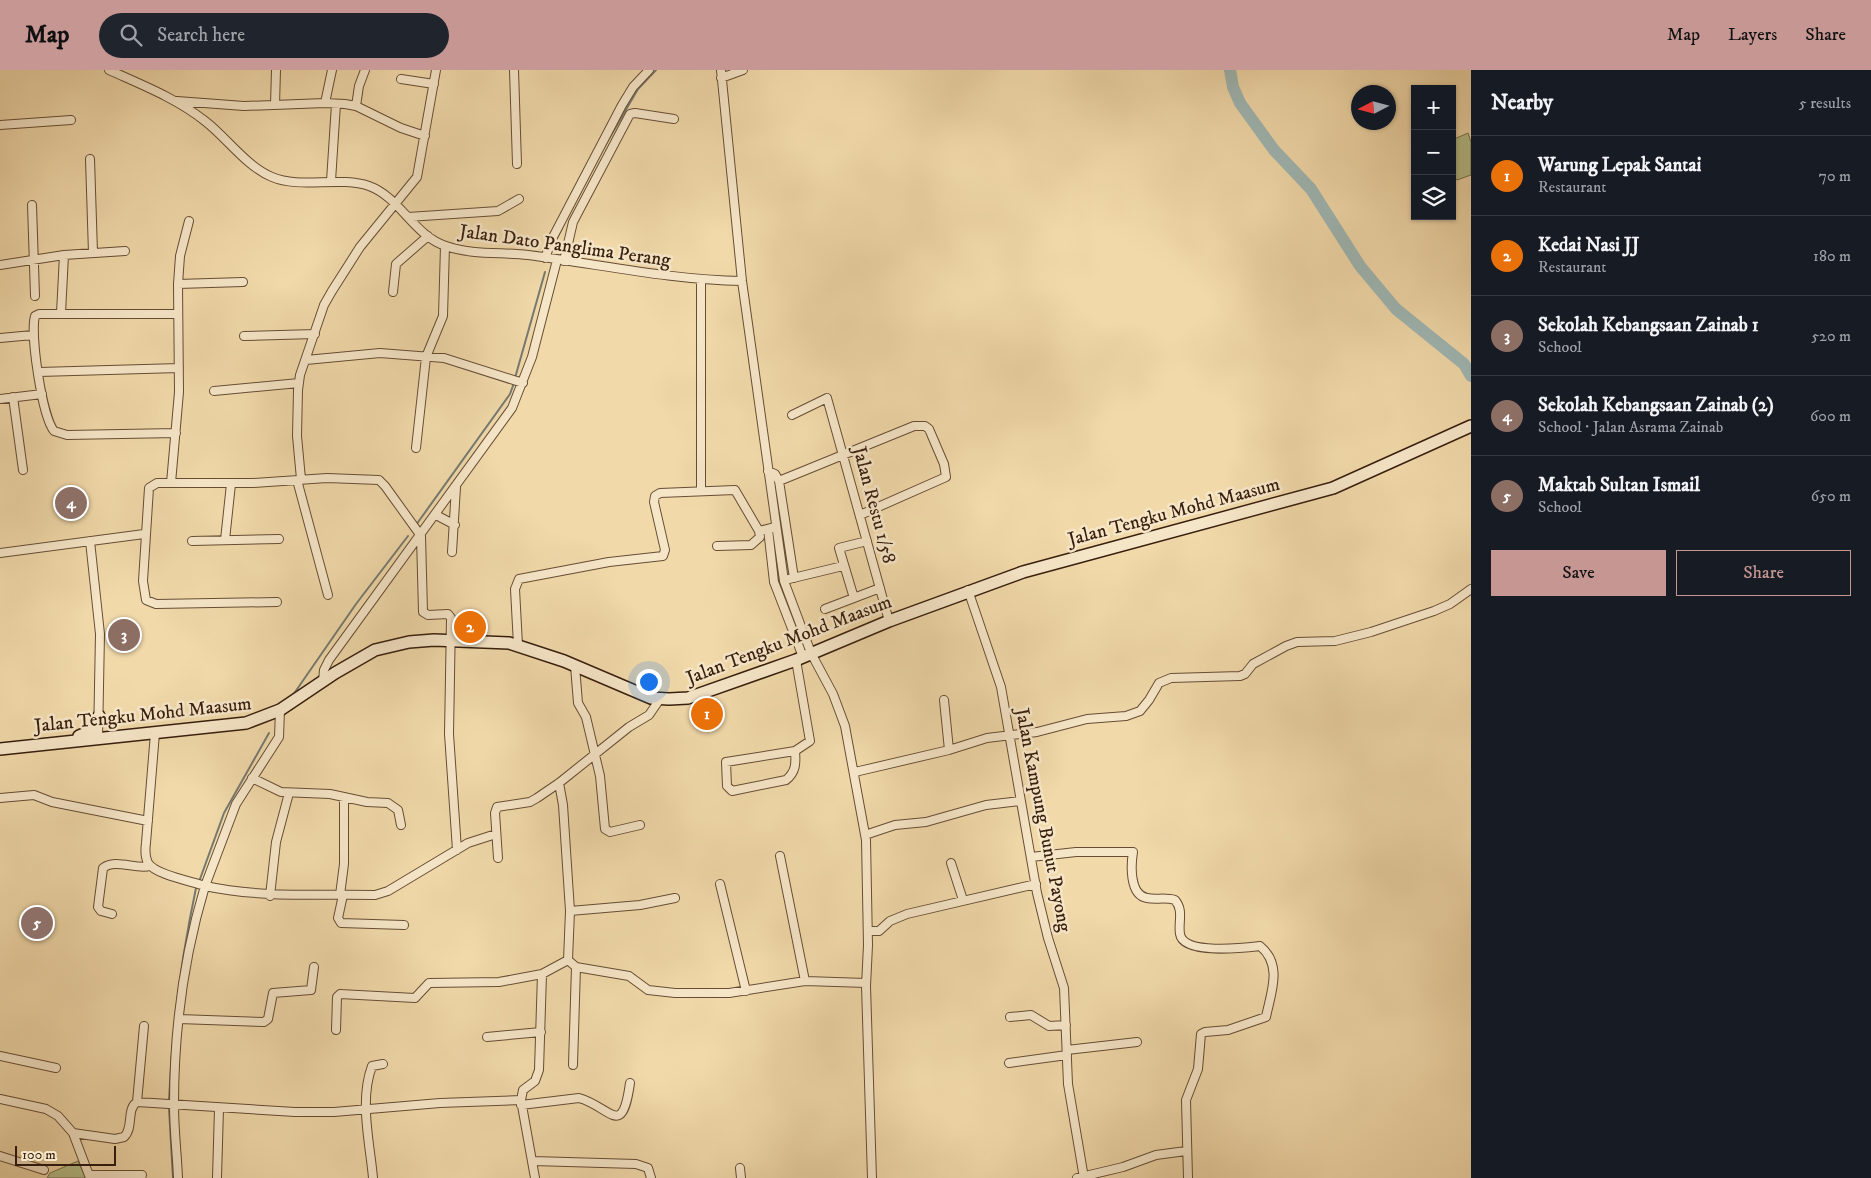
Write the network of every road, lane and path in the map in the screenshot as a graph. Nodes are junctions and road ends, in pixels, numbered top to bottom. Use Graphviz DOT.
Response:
graph roads {
  1 [pos="109,70"];
  2 [pos="276,70"];
  3 [pos="332,70"];
  4 [pos="365,70"];
  5 [pos="436,70"];
  6 [pos="514,70"];
  7 [pos="649,70"];
  8 [pos="743,70"];
  9 [pos="721,74"];
  10 [pos="401,79"];
  11 [pos="434,84"];
  12 [pos="177,101"];
  13 [pos="324,103"];
  14 [pos="336,104"];
  15 [pos="275,105"];
  16 [pos="356,106"];
  17 [pos="674,119"];
  18 [pos="71,120"];
  19 [pos="0,125"];
  20 [pos="425,136"];
  21 [pos="90,159"];
  22 [pos="517,164"];
  23 [pos="332,181"];
  24 [pos="519,199"];
  25 [pos="395,204"];
  26 [pos="32,205"];
  27 [pos="408,217"];
  28 [pos="189,221"];
  29 [pos="428,236"];
  30 [pos="445,246"];
  31 [pos="125,251"];
  32 [pos="93,253"];
  33 [pos="64,255"];
  34 [pos="545,258"];
  35 [pos="34,260"];
  36 [pos="560,260"];
  37 [pos="0,265"];
  38 [pos="702,280"];
  39 [pos="742,281"];
  40 [pos="243,282"];
  41 [pos="178,284"];
  42 [pos="393,292"];
  43 [pos="35,296"];
  44 [pos="61,313"];
  45 [pos="177,314"];
  46 [pos="315,334"];
  47 [pos="33,335"];
  48 [pos="244,336"];
  49 [pos="0,338"];
  50 [pos="426,357"];
  51 [pos="306,360"];
  52 [pos="179,368"];
  53 [pos="39,372"];
  54 [pos="517,381"];
  55 [pos="299,383"];
  56 [pos="214,391"];
  57 [pos="42,394"];
  58 [pos="13,397"];
  59 [pos="0,399"];
  60 [pos="792,414"];
  61 [pos="1471,426"];
  62 [pos="176,433"];
  63 [pos="416,448"];
  64 [pos="843,454"];
  65 [pos="23,470"];
  66 [pos="768,471"];
  67 [pos="299,480"];
  68 [pos="779,481"];
  69 [pos="171,484"];
  70 [pos="231,484"];
  71 [pos="456,487"];
  72 [pos="700,490"];
  73 [pos="436,515"];
  74 [pos="860,515"];
  75 [pos="455,525"];
  76 [pos="772,528"];
  77 [pos="759,531"];
  78 [pos="144,534"];
  79 [pos="421,536"];
  80 [pos="280,539"];
  81 [pos="225,540"];
  82 [pos="90,541"];
  83 [pos="192,541"];
  84 [pos="867,541"];
  85 [pos="717,546"];
  86 [pos="452,552"];
  87 [pos="0,553"];
  88 [pos="843,566"];
  89 [pos="794,578"];
  90 [pos="784,581"];
  91 [pos="880,588"];
  92 [pos="1471,589"];
  93 [pos="968,590"];
  94 [pos="328,595"];
  95 [pos="854,598"];
  96 [pos="277,602"];
  97 [pos="825,609"];
  98 [pos="889,621"];
  99 [pos="452,640"];
  100 [pos="518,645"];
  101 [pos="803,657"];
  102 [pos="575,666"];
  103 [pos="323,681"];
  104 [pos="660,699"];
  105 [pos="944,700"];
  106 [pos="280,710"];
  107 [pos="99,716"];
  108 [pos="155,733"];
  109 [pos="1010,735"];
  110 [pos="98,739"];
  111 [pos="63,742"];
  112 [pos="0,749"];
  113 [pos="949,750"];
  114 [pos="795,751"];
  115 [pos="595,755"];
  116 [pos="855,772"];
  117 [pos="252,778"];
  118 [pos="559,783"];
  119 [pos="289,793"];
  120 [pos="344,797"];
  121 [pos="0,798"];
  122 [pos="1020,801"];
  123 [pos="148,821"];
  124 [pos="401,824"];
  125 [pos="640,825"];
  126 [pos="496,834"];
  127 [pos="865,835"];
  128 [pos="457,850"];
  129 [pos="780,856"];
  130 [pos="1030,857"];
  131 [pos="498,858"];
  132 [pos="951,864"];
  133 [pos="150,866"];
  134 [pos="720,884"];
  135 [pos="1036,884"];
  136 [pos="204,886"];
  137 [pos="341,894"];
  138 [pos="270,896"];
  139 [pos="675,898"];
  140 [pos="963,900"];
  141 [pos="570,911"];
  142 [pos="112,914"];
  143 [pos="404,925"];
  144 [pos="868,931"];
  145 [pos="568,960"];
  146 [pos="314,967"];
  147 [pos="576,967"];
  148 [pos="542,974"];
  149 [pos="805,981"];
  150 [pos="866,983"];
  151 [pos="746,991"];
  152 [pos="1010,1017"];
  153 [pos="179,1019"];
  154 [pos="1066,1025"];
  155 [pos="144,1026"];
  156 [pos="336,1030"];
  157 [pos="541,1032"];
  158 [pos="487,1037"];
  159 [pos="1137,1042"];
  160 [pos="1067,1053"];
  161 [pos="0,1056"];
  162 [pos="1009,1062"];
  163 [pos="383,1064"];
  164 [pos="573,1065"];
  165 [pos="56,1068"];
  166 [pos="630,1083"];
  167 [pos="0,1099"];
  168 [pos="137,1102"];
  169 [pos="521,1102"];
  170 [pos="174,1104"];
  171 [pos="219,1108"];
  172 [pos="366,1110"];
  173 [pos="73,1133"];
  174 [pos="1186,1151"];
  175 [pos="0,1156"];
  176 [pos="533,1161"];
  177 [pos="740,1168"];
  178 [pos="44,1170"];
  179 [pos="142,1175"];
  180 [pos="90,1177"];
  181 [pos="1082,1177"];
  182 [pos="178,1178"];
  183 [pos="217,1178"];
  184 [pos="373,1178"];
  185 [pos="534,1178"];
  186 [pos="651,1178"];
  187 [pos="741,1178"];
  188 [pos="872,1178"];
  189 [pos="1188,1178"];
  1 -- 12 [label="street, Jalan Dato Panglima Perang"];
  2 -- 15 [label="street"];
  3 -- 13 [label="street"];
  4 -- 16 [label="street"];
  5 -- 11 [label="street"];
  6 -- 22 [label="street"];
  7 -- 34 [label="street"];
  8 -- 9 [label="street"];
  9 -- 39 [label="street"];
  10 -- 11 [label="street"];
  11 -- 20 [label="street"];
  12 -- 15 [label="street"];
  12 -- 23 [label="street, Jalan Dato Panglima Perang"];
  13 -- 14 [label="street"];
  13 -- 15 [label="street"];
  14 -- 16 [label="street"];
  14 -- 23 [label="street"];
  16 -- 20 [label="street"];
  17 -- 36 [label="street"];
  18 -- 19 [label="street"];
  20 -- 25 [label="street"];
  21 -- 32 [label="street"];
  23 -- 25 [label="street, Jalan Dato Panglima Perang"];
  24 -- 27 [label="street"];
  25 -- 27 [label="street, Jalan Dato Panglima Perang"];
  25 -- 46 [label="street"];
  26 -- 35 [label="street"];
  27 -- 29 [label="street, Jalan Dato Panglima Perang"];
  28 -- 41 [label="street"];
  29 -- 30 [label="street, Jalan Dato Panglima Perang"];
  29 -- 42 [label="street"];
  30 -- 34 [label="street, Jalan Dato Panglima Perang"];
  30 -- 50 [label="street"];
  31 -- 32 [label="street"];
  32 -- 33 [label="street"];
  33 -- 35 [label="street"];
  33 -- 44 [label="street"];
  34 -- 36 [label="street, Jalan Dato Panglima Perang"];
  35 -- 37 [label="street"];
  35 -- 43 [label="street"];
  36 -- 38 [label="street, Jalan Dato Panglima Perang"];
  36 -- 54 [label="street"];
  38 -- 39 [label="street, Jalan Dato Panglima Perang"];
  38 -- 72 [label="street"];
  39 -- 66 [label="street"];
  40 -- 41 [label="street"];
  41 -- 45 [label="street"];
  44 -- 45 [label="street"];
  44 -- 47 [label="street"];
  45 -- 52 [label="street"];
  46 -- 48 [label="street"];
  46 -- 51 [label="street"];
  47 -- 49 [label="street"];
  47 -- 53 [label="street"];
  50 -- 51 [label="street"];
  50 -- 54 [label="street"];
  50 -- 63 [label="street"];
  51 -- 55 [label="street"];
  52 -- 53 [label="street"];
  52 -- 62 [label="street"];
  53 -- 57 [label="street"];
  54 -- 71 [label="street"];
  55 -- 56 [label="street"];
  55 -- 67 [label="street"];
  57 -- 58 [label="street"];
  57 -- 62 [label="street"];
  58 -- 59 [label="street"];
  58 -- 65 [label="street"];
  60 -- 64 [label="street, Jalan Restu 1/58"];
  61 -- 93 [label="main road, Jalan Tengku Mohd Maasum"];
  62 -- 69 [label="street"];
  64 -- 68 [label="street"];
  64 -- 74 [label="street, Jalan Restu 1/58"];
  64 -- 74 [label="street"];
  66 -- 68 [label="street"];
  66 -- 76 [label="street"];
  67 -- 70 [label="street"];
  67 -- 79 [label="street"];
  67 -- 94 [label="street"];
  68 -- 89 [label="street"];
  69 -- 70 [label="street"];
  69 -- 78 [label="street"];
  70 -- 81 [label="street"];
  71 -- 73 [label="street"];
  71 -- 75 [label="street"];
  72 -- 77 [label="street"];
  72 -- 100 [label="street"];
  73 -- 75 [label="street"];
  73 -- 79 [label="street"];
  74 -- 84 [label="street, Jalan Restu 1/58"];
  75 -- 86 [label="street"];
  76 -- 77 [label="street"];
  76 -- 90 [label="street"];
  76 -- 101 [label="street"];
  77 -- 85 [label="street"];
  78 -- 82 [label="street"];
  78 -- 96 [label="street"];
  79 -- 99 [label="street"];
  79 -- 103 [label="street"];
  80 -- 81 [label="street"];
  81 -- 83 [label="street"];
  82 -- 87 [label="street"];
  82 -- 107 [label="street"];
  84 -- 88 [label="street"];
  84 -- 91 [label="street, Jalan Restu 1/58"];
  88 -- 89 [label="street"];
  88 -- 95 [label="street"];
  89 -- 90 [label="street"];
  90 -- 101 [label="street"];
  91 -- 95 [label="street"];
  91 -- 98 [label="street, Jalan Restu 1/58"];
  92 -- 109 [label="street"];
  93 -- 98 [label="main road, Jalan Tengku Mohd Maasum"];
  93 -- 109 [label="street, Jalan Kampung Bunut Payong"];
  95 -- 97 [label="street"];
  98 -- 101 [label="main road, Jalan Tengku Mohd Maasum"];
  99 -- 100 [label="main road, Jalan Tengku Mohd Maasum"];
  99 -- 103 [label="main road, Jalan Tengku Mohd Maasum"];
  99 -- 128 [label="street"];
  100 -- 102 [label="main road, Jalan Tengku Mohd Maasum"];
  101 -- 104 [label="main road, Jalan Tengku Mohd Maasum"];
  101 -- 114 [label="street"];
  101 -- 116 [label="street"];
  102 -- 104 [label="main road, Jalan Tengku Mohd Maasum"];
  102 -- 115 [label="street"];
  103 -- 106 [label="main road, Jalan Tengku Mohd Maasum"];
  104 -- 115 [label="street"];
  105 -- 113 [label="street"];
  106 -- 108 [label="main road, Jalan Tengku Mohd Maasum"];
  106 -- 117 [label="street"];
  107 -- 110 [label="street"];
  107 -- 111 [label="main road"];
  108 -- 110 [label="main road, Jalan Tengku Mohd Maasum"];
  108 -- 123 [label="street"];
  109 -- 113 [label="street"];
  109 -- 122 [label="street, Jalan Kampung Bunut Payong"];
  110 -- 111 [label="main road, Jalan Tengku Mohd Maasum"];
  111 -- 112 [label="main road, Jalan Tengku Mohd Maasum"];
  113 -- 116 [label="street"];
  114 -- 114 [label="street"];
  115 -- 118 [label="street"];
  115 -- 125 [label="street"];
  116 -- 127 [label="street"];
  117 -- 119 [label="street"];
  117 -- 136 [label="street"];
  118 -- 126 [label="street"];
  118 -- 141 [label="street"];
  119 -- 120 [label="street"];
  119 -- 138 [label="street"];
  120 -- 124 [label="street"];
  120 -- 137 [label="street"];
  121 -- 123 [label="street"];
  122 -- 127 [label="street"];
  122 -- 130 [label="street, Jalan Kampung Bunut Payong"];
  123 -- 133 [label="street"];
  126 -- 128 [label="street"];
  126 -- 131 [label="street"];
  127 -- 144 [label="street"];
  128 -- 137 [label="street"];
  129 -- 149 [label="street"];
  130 -- 135 [label="street, Jalan Kampung Bunut Payong"];
  130 -- 174 [label="street"];
  132 -- 140 [label="street"];
  133 -- 136 [label="street"];
  133 -- 142 [label="street"];
  134 -- 151 [label="street"];
  135 -- 140 [label="street"];
  135 -- 154 [label="street, Jalan Kampung Bunut Payong"];
  136 -- 138 [label="street"];
  136 -- 153 [label="street"];
  137 -- 138 [label="street"];
  137 -- 143 [label="street"];
  139 -- 141 [label="street"];
  140 -- 144 [label="street"];
  141 -- 145 [label="street"];
  144 -- 150 [label="street"];
  145 -- 147 [label="street"];
  145 -- 148 [label="street"];
  146 -- 153 [label="street"];
  147 -- 151 [label="street"];
  147 -- 164 [label="street"];
  148 -- 156 [label="street"];
  148 -- 157 [label="street"];
  149 -- 150 [label="street"];
  149 -- 151 [label="street"];
  150 -- 188 [label="street"];
  152 -- 154 [label="street"];
  153 -- 170 [label="street"];
  154 -- 160 [label="street, Jalan Kampung Bunut Payong"];
  155 -- 168 [label="street"];
  157 -- 158 [label="street"];
  157 -- 169 [label="street"];
  159 -- 160 [label="street"];
  160 -- 162 [label="street"];
  160 -- 181 [label="street, Jalan Kampung Bunut Payong"];
  161 -- 165 [label="street"];
  163 -- 172 [label="street"];
  166 -- 169 [label="street"];
  167 -- 173 [label="street"];
  168 -- 170 [label="street"];
  168 -- 173 [label="street"];
  169 -- 172 [label="street"];
  169 -- 176 [label="street"];
  170 -- 171 [label="street"];
  170 -- 182 [label="street"];
  171 -- 172 [label="street"];
  171 -- 183 [label="street"];
  172 -- 184 [label="street"];
  173 -- 180 [label="street"];
  174 -- 181 [label="street"];
  174 -- 189 [label="street"];
  175 -- 178 [label="street"];
  176 -- 185 [label="street"];
  176 -- 186 [label="street"];
  177 -- 187 [label="street"];
  179 -- 180 [label="street"];
}
